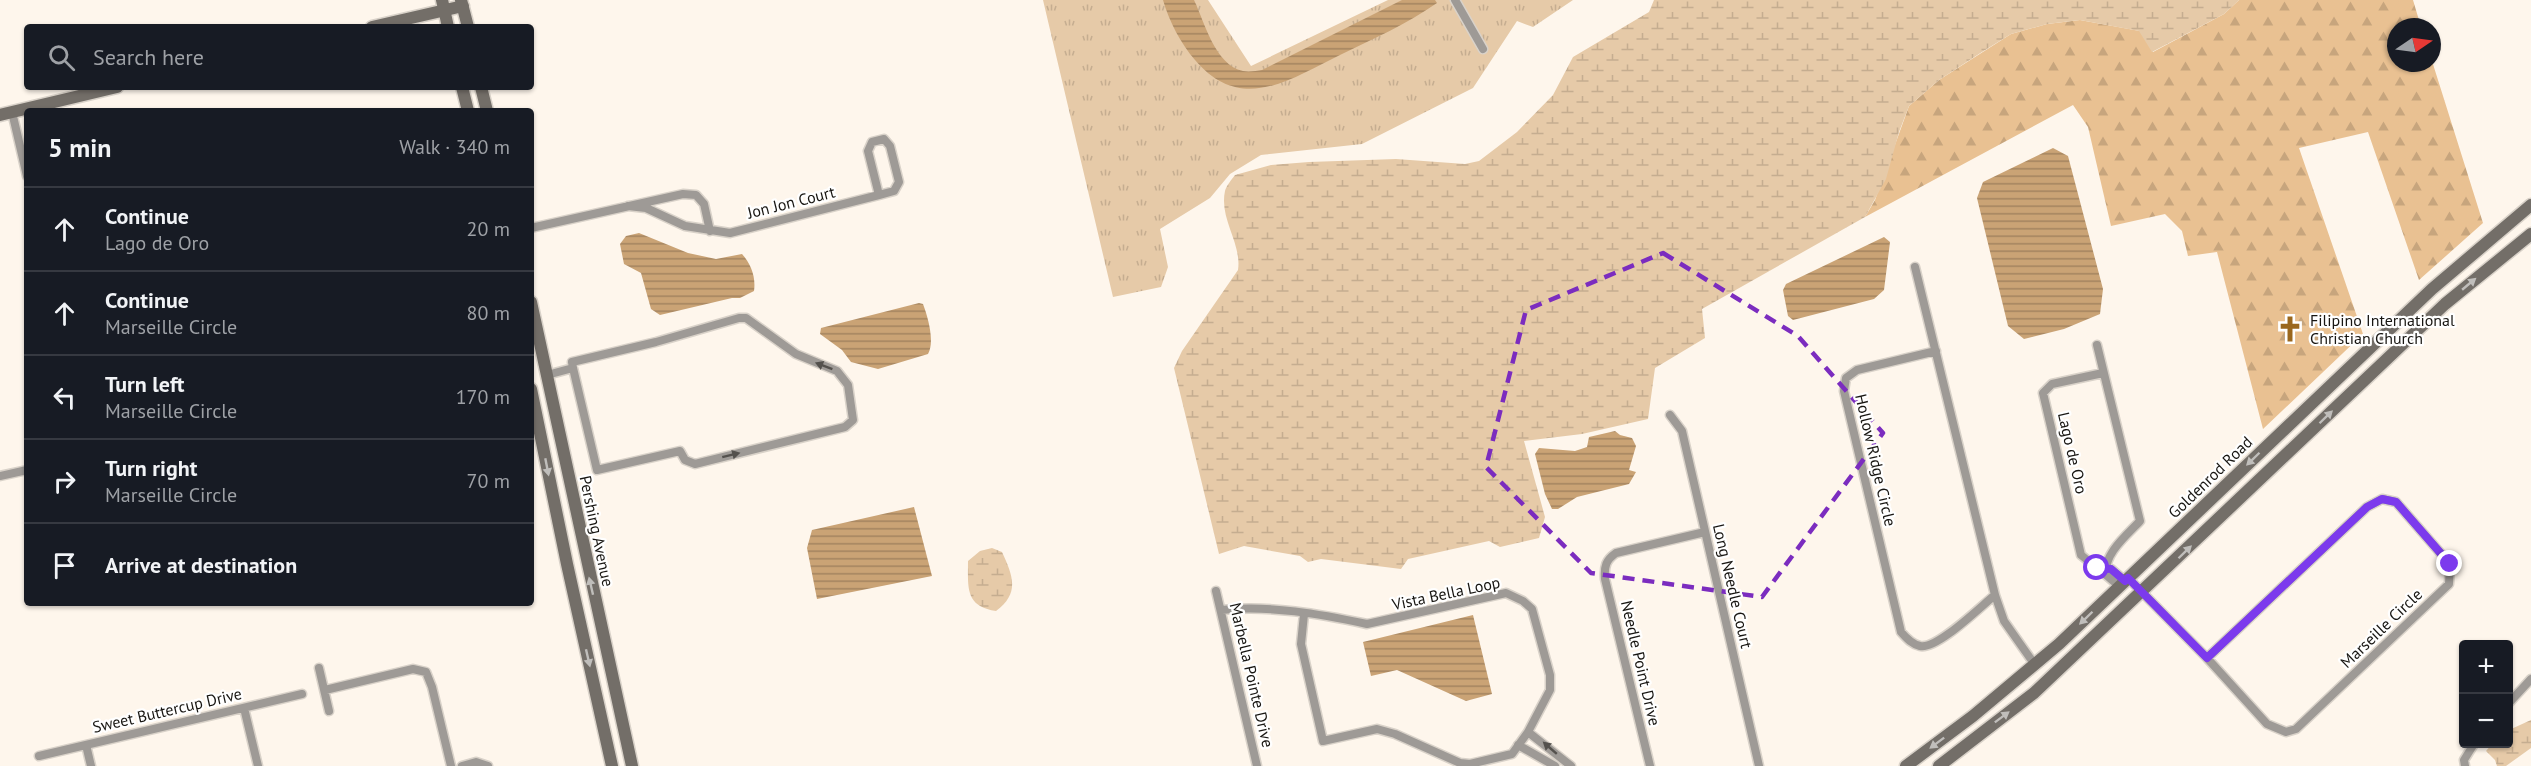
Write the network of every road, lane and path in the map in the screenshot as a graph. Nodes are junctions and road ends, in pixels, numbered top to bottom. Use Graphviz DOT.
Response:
graph roads {
  1 [pos="1455,0"];
  2 [pos="462,3"];
  3 [pos="443,5"];
  4 [pos="382,24"];
  5 [pos="447,24"];
  6 [pos="467,24"];
  7 [pos="1483,49"];
  8 [pos="104,90"];
  9 [pos="463,90"];
  10 [pos="482,90"];
  11 [pos="27,108"];
  12 [pos="467,108"];
  13 [pos="486,108"];
  14 [pos="24,109"];
  15 [pos="6,113"];
  16 [pos="24,167"];
  17 [pos="879,195"];
  18 [pos="2531,205"];
  19 [pos="628,206"];
  20 [pos="534,227"];
  21 [pos="710,231"];
  22 [pos="2531,234"];
  23 [pos="1915,267"];
  24 [pos="2432,288"];
  25 [pos="2445,304"];
  26 [pos="534,330"];
  27 [pos="2097,345"];
  28 [pos="536,349"];
  29 [pos="1936,351"];
  30 [pos="573,368"];
  31 [pos="2103,373"];
  32 [pos="547,375"];
  33 [pos="534,404"];
  34 [pos="1670,416"];
  35 [pos="24,471"];
  36 [pos="0,476"];
  37 [pos="1705,532"];
  38 [pos="2105,570"];
  39 [pos="2124,582"];
  40 [pos="1216,591"];
  41 [pos="2143,592"];
  42 [pos="1995,595"];
  43 [pos="1222,610"];
  44 [pos="1304,614"];
  45 [pos="2207,658"];
  46 [pos="2035,665"];
  47 [pos="319,668"];
  48 [pos="2531,679"];
  49 [pos="325,690"];
  50 [pos="302,694"];
  51 [pos="2513,699"];
  52 [pos="244,708"];
  53 [pos="329,711"];
  54 [pos="1528,732"];
  55 [pos="86,745"];
  56 [pos="1518,745"];
  57 [pos="2472,748"];
  58 [pos="39,756"];
  59 [pos="91,766"];
  60 [pos="258,766"];
  61 [pos="451,766"];
  62 [pos="462,766"];
  63 [pos="488,766"];
  64 [pos="612,766"];
  65 [pos="632,766"];
  66 [pos="1257,766"];
  67 [pos="1555,766"];
  68 [pos="1571,766"];
  69 [pos="1650,766"];
  70 [pos="1759,766"];
  71 [pos="1905,766"];
  72 [pos="1940,766"];
  73 [pos="2465,766"];
  1 -- 7 [label="street"];
  2 -- 3 [label="main road"];
  2 -- 6 [label="main road"];
  3 -- 4 [label="main road"];
  3 -- 5 [label="main road"];
  8 -- 11 [label="main road"];
  9 -- 12 [label="main road"];
  10 -- 13 [label="main road"];
  14 -- 15 [label="main road"];
  15 -- 16 [label="street"];
  17 -- 17 [label="street, Jon Jon Court"];
  17 -- 21 [label="street, Jon Jon Court"];
  18 -- 24 [label="main road, Goldenrod Road"];
  19 -- 20 [label="street, Jon Jon Court"];
  19 -- 21 [label="street, Jon Jon Court"];
  19 -- 21 [label="street, Jon Jon Court"];
  25 -- 22 [label="main road, one-way"];
  23 -- 29 [label="street"];
  24 -- 25 [label="street"];
  24 -- 39 [label="main road, Goldenrod Road, one-way"];
  41 -- 25 [label="main road, one-way"];
  26 -- 28 [label="main road, Pershing Avenue"];
  27 -- 31 [label="street"];
  28 -- 32 [label="main road, Pershing Avenue"];
  29 -- 42 [label="street"];
  29 -- 42 [label="street, Hollow Ridge Circle"];
  30 -- 30 [label="street, one-way"];
  30 -- 32 [label="street"];
  31 -- 38 [label="street"];
  31 -- 38 [label="street, Lago de Oro"];
  65 -- 32 [label="main road, Pershing Avenue, one-way"];
  33 -- 64 [label="main road, one-way"];
  34 -- 37 [label="street, Long Needle Court"];
  35 -- 36 [label="street"];
  37 -- 69 [label="street, Needle Point Drive"];
  37 -- 70 [label="street, Long Needle Court"];
  38 -- 39 [label="street, Lago de Oro"];
  39 -- 41 [label="street, Marseille Circle"];
  39 -- 46 [label="main road, Goldenrod Road, one-way"];
  40 -- 43 [label="street, Marbella Pointe Drive"];
  41 -- 45 [label="street, Marseille Circle"];
  72 -- 41 [label="main road, one-way"];
  42 -- 46 [label="street"];
  43 -- 44 [label="street, Vista Bella Loop"];
  43 -- 66 [label="street, Marbella Pointe Drive"];
  44 -- 54 [label="street, Vista Bella Loop"];
  44 -- 56 [label="street, Vista Bella Loop"];
  45 -- 45 [label="street, Marseille Circle"];
  46 -- 71 [label="main road, Goldenrod Road, one-way"];
  47 -- 49 [label="street"];
  48 -- 51 [label="street"];
  49 -- 53 [label="street"];
  49 -- 61 [label="street"];
  50 -- 52 [label="street, Sweet Buttercup Drive"];
  52 -- 55 [label="street, Sweet Buttercup Drive"];
  52 -- 60 [label="street"];
  54 -- 56 [label="street, Vista Bella Loop"];
  68 -- 54 [label="street, one-way"];
  55 -- 58 [label="street, Sweet Buttercup Drive"];
  55 -- 59 [label="street"];
  56 -- 67 [label="street"];
  57 -- 73 [label="street"];
  62 -- 63 [label="street"];
}
